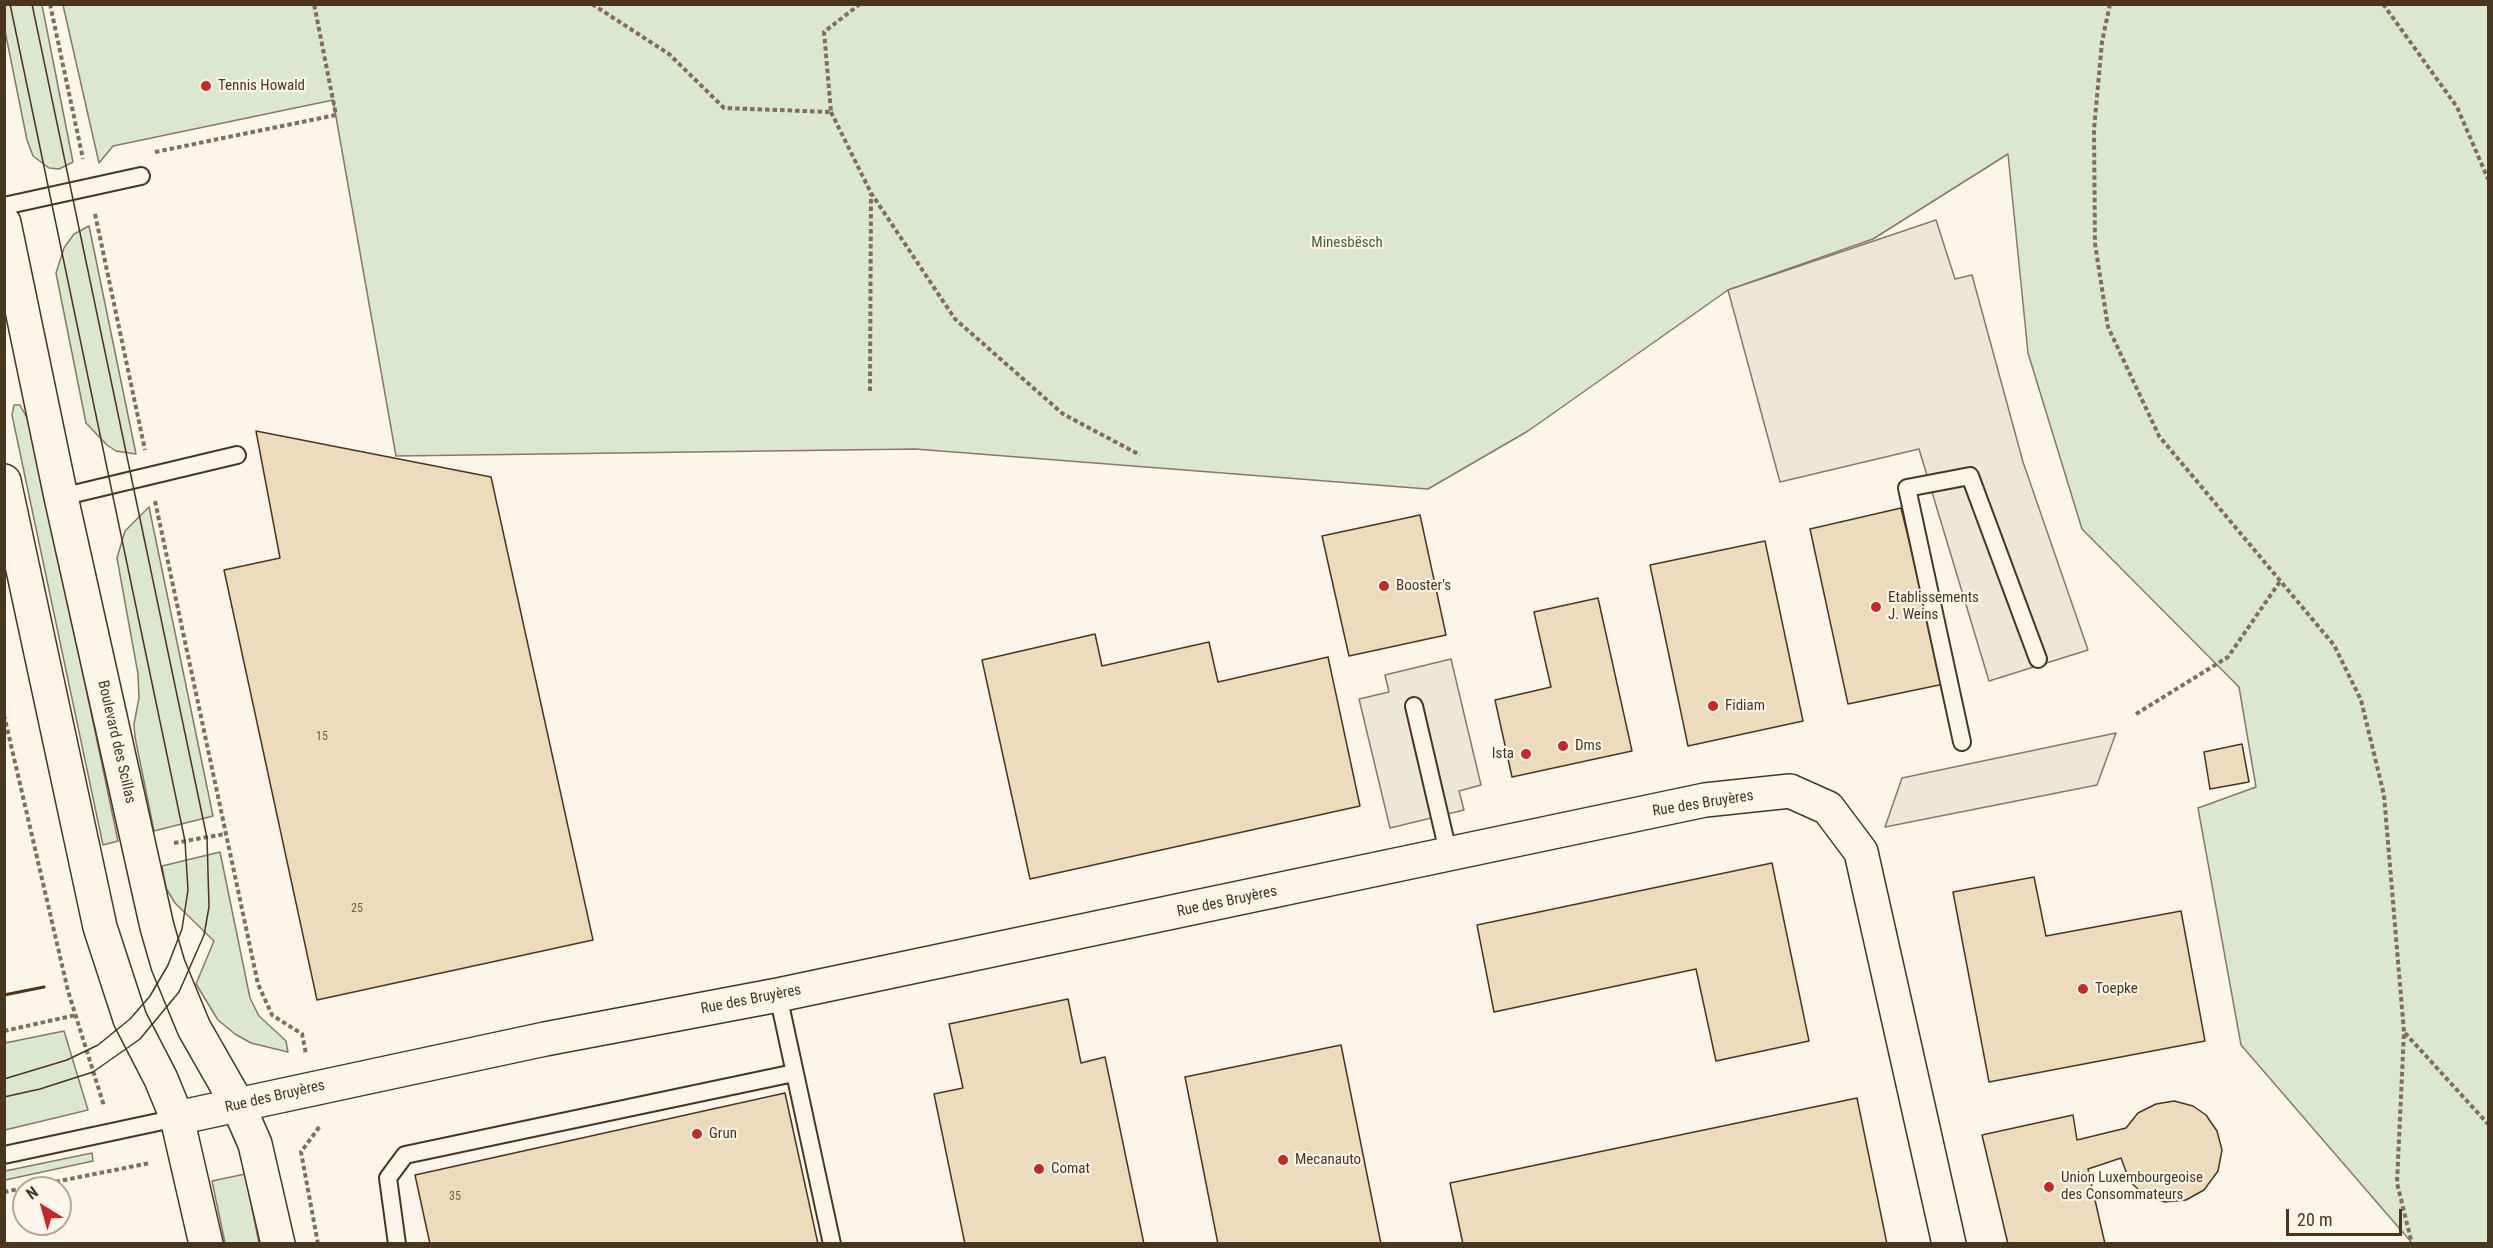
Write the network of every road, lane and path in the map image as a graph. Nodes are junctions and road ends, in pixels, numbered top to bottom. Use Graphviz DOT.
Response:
graph roads {
  1 [pos="50,4"];
  2 [pos="314,4"];
  3 [pos="592,4"];
  4 [pos="860,4"];
  5 [pos="2110,4"];
  6 [pos="2384,4"];
  7 [pos="831,112"];
  8 [pos="144,154"];
  9 [pos="141,176"];
  10 [pos="2488,179"];
  11 [pos="89,188"];
  12 [pos="871,193"];
  13 [pos="4,206"];
  14 [pos="4,223"];
  15 [pos="870,391"];
  16 [pos="237,455"];
  17 [pos="1140,455"];
  18 [pos="150,474"];
  19 [pos="4,481"];
  20 [pos="61,497"];
  21 [pos="2282,580"];
  22 [pos="2038,659"];
  23 [pos="1414,706"];
  24 [pos="2136,714"];
  25 [pos="4,715"];
  26 [pos="1962,742"];
  27 [pos="1449,856"];
  28 [pos="778,995"];
  29 [pos="76,1015"];
  30 [pos="4,1031"];
  31 [pos="2404,1032"];
  32 [pos="305,1050"];
  33 [pos="794,1072"];
  34 [pos="238,1105"];
  35 [pos="177,1118"];
  36 [pos="2488,1124"];
  37 [pos="320,1125"];
  38 [pos="112,1133"];
  39 [pos="4,1155"];
  40 [pos="157,1171"];
  41 [pos="4,1192"];
  42 [pos="206,1244"];
  43 [pos="278,1244"];
  44 [pos="318,1244"];
  45 [pos="397,1244"];
  46 [pos="832,1244"];
  47 [pos="1949,1244"];
  48 [pos="2412,1244"];
  1 -- 11 [label="path"];
  2 -- 8 [label="path"];
  3 -- 7 [label="path"];
  4 -- 7 [label="path"];
  5 -- 21 [label="path"];
  6 -- 10 [label="path"];
  7 -- 12 [label="path"];
  9 -- 11 [label="lane"];
  11 -- 13 [label="lane"];
  11 -- 18 [label="path"];
  12 -- 15 [label="path"];
  12 -- 17 [label="path"];
  14 -- 20 [label="street, Boulevard des Scillas"];
  16 -- 18 [label="lane"];
  18 -- 20 [label="lane"];
  18 -- 32 [label="path"];
  19 -- 35 [label="street"];
  20 -- 34 [label="street, Boulevard des Scillas"];
  21 -- 24 [label="path"];
  21 -- 31 [label="path"];
  22 -- 26 [label="lane"];
  23 -- 27 [label="lane"];
  25 -- 29 [label="path"];
  27 -- 28 [label="street, Rue des Bruyères"];
  27 -- 47 [label="street, Rue des Bruyères"];
  28 -- 33 [label="lane"];
  28 -- 34 [label="street, Rue des Bruyères"];
  29 -- 30 [label="path"];
  29 -- 38 [label="path"];
  31 -- 36 [label="path"];
  31 -- 48 [label="path"];
  33 -- 45 [label="lane"];
  33 -- 46 [label="lane"];
  34 -- 35 [label="street, Rue des Bruyères"];
  34 -- 43 [label="street, Boulevard des Scillas"];
  35 -- 38 [label="lane"];
  35 -- 42 [label="street"];
  37 -- 44 [label="path"];
  38 -- 39 [label="lane"];
  40 -- 41 [label="path"];
}
